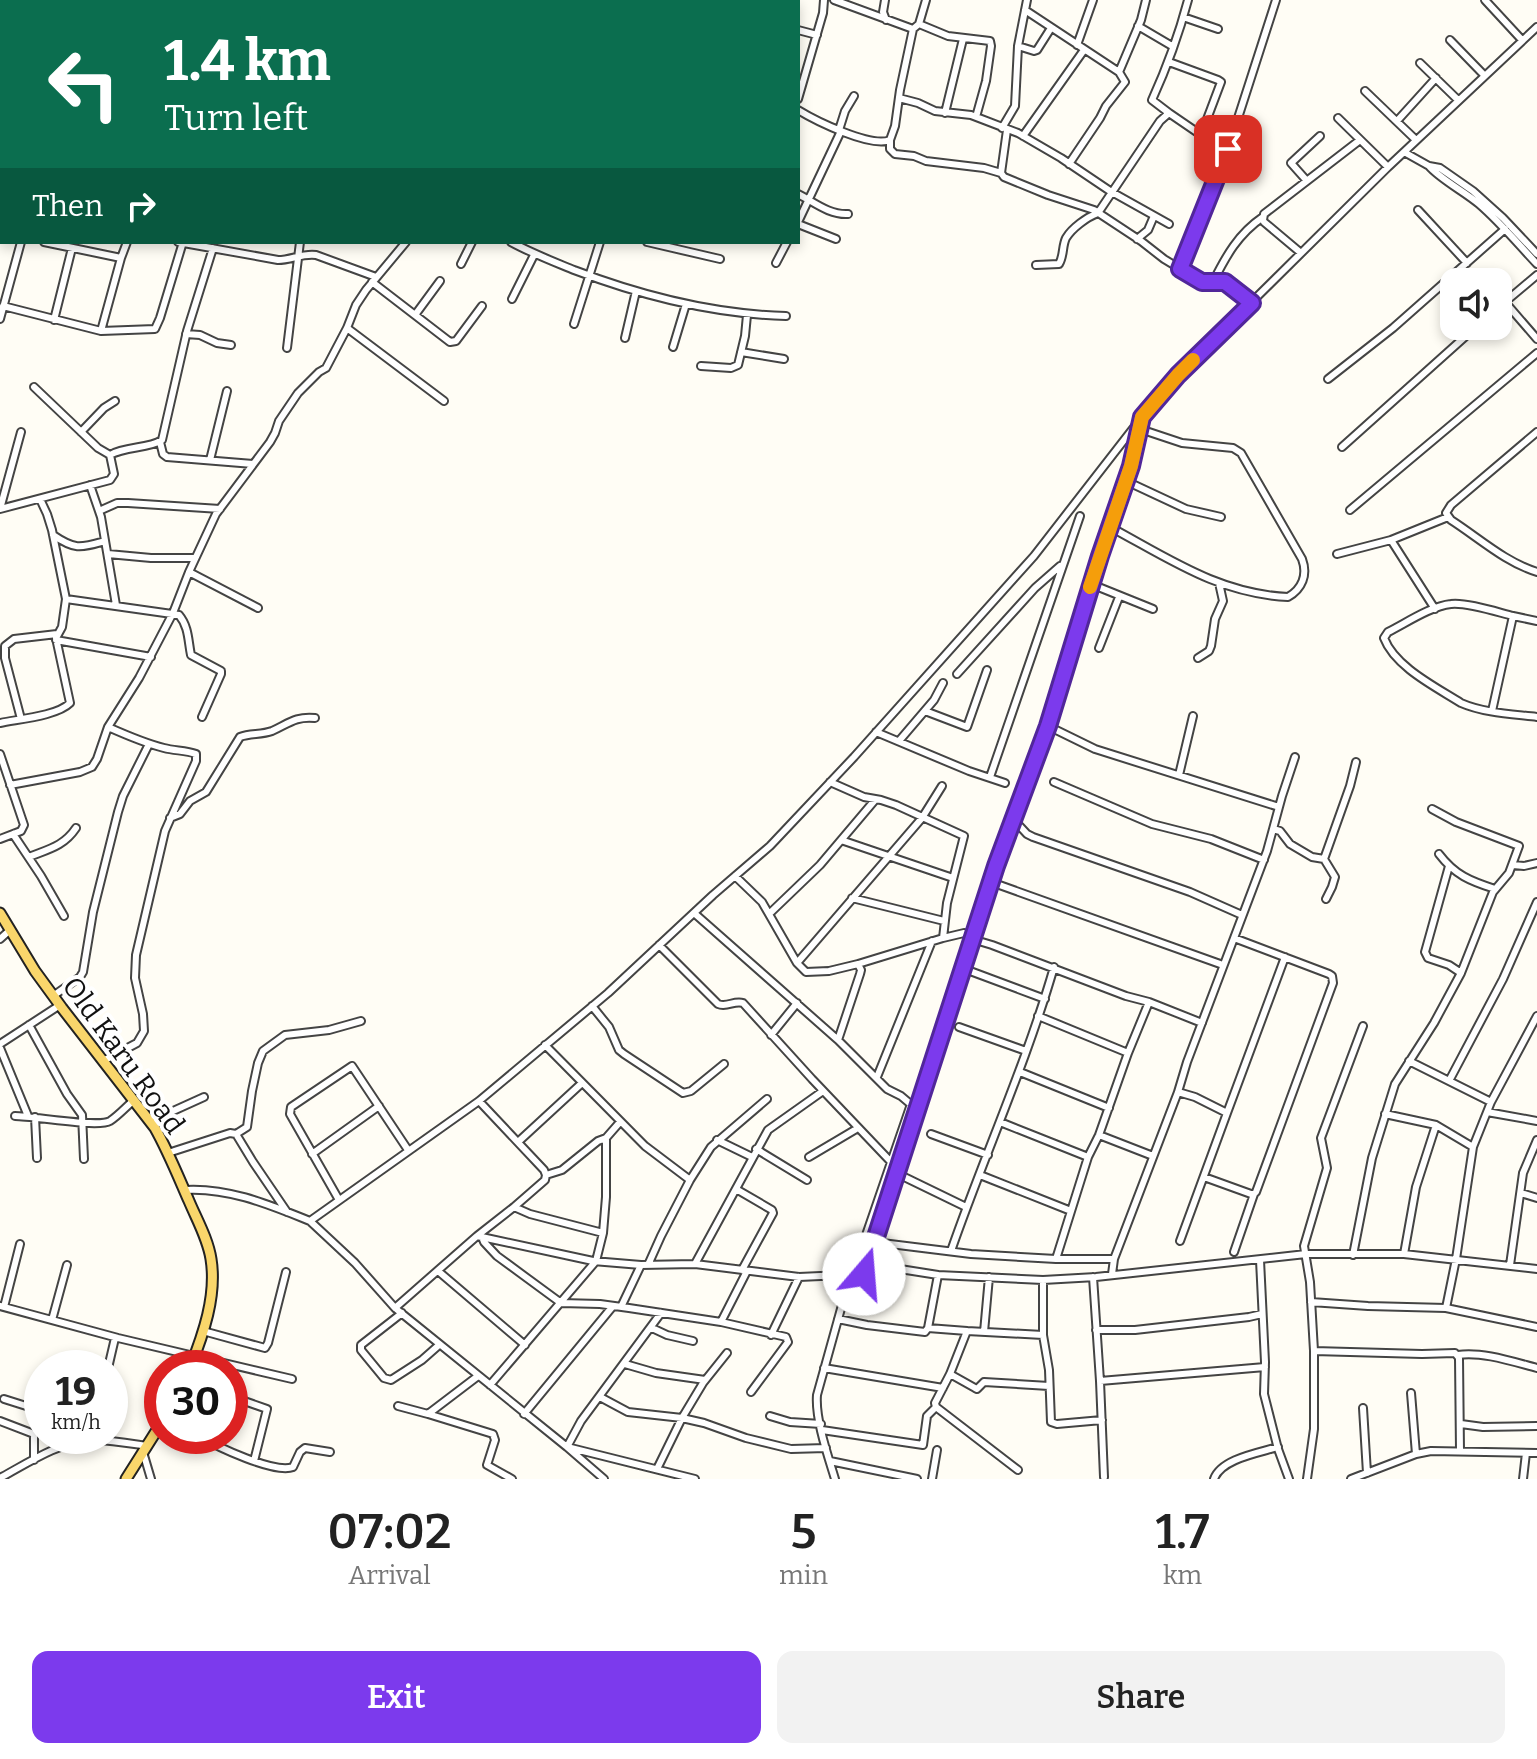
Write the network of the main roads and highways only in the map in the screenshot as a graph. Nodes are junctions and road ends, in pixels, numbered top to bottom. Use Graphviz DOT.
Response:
graph roads {
  1 [pos="0,913"];
  2 [pos="196,1350"];
  3 [pos="144,1451"];
  4 [pos="126,1479"];
  1 -- 2 [label="main road, Old Karu Road"];
  3 -- 4 [label="main road"];
}
